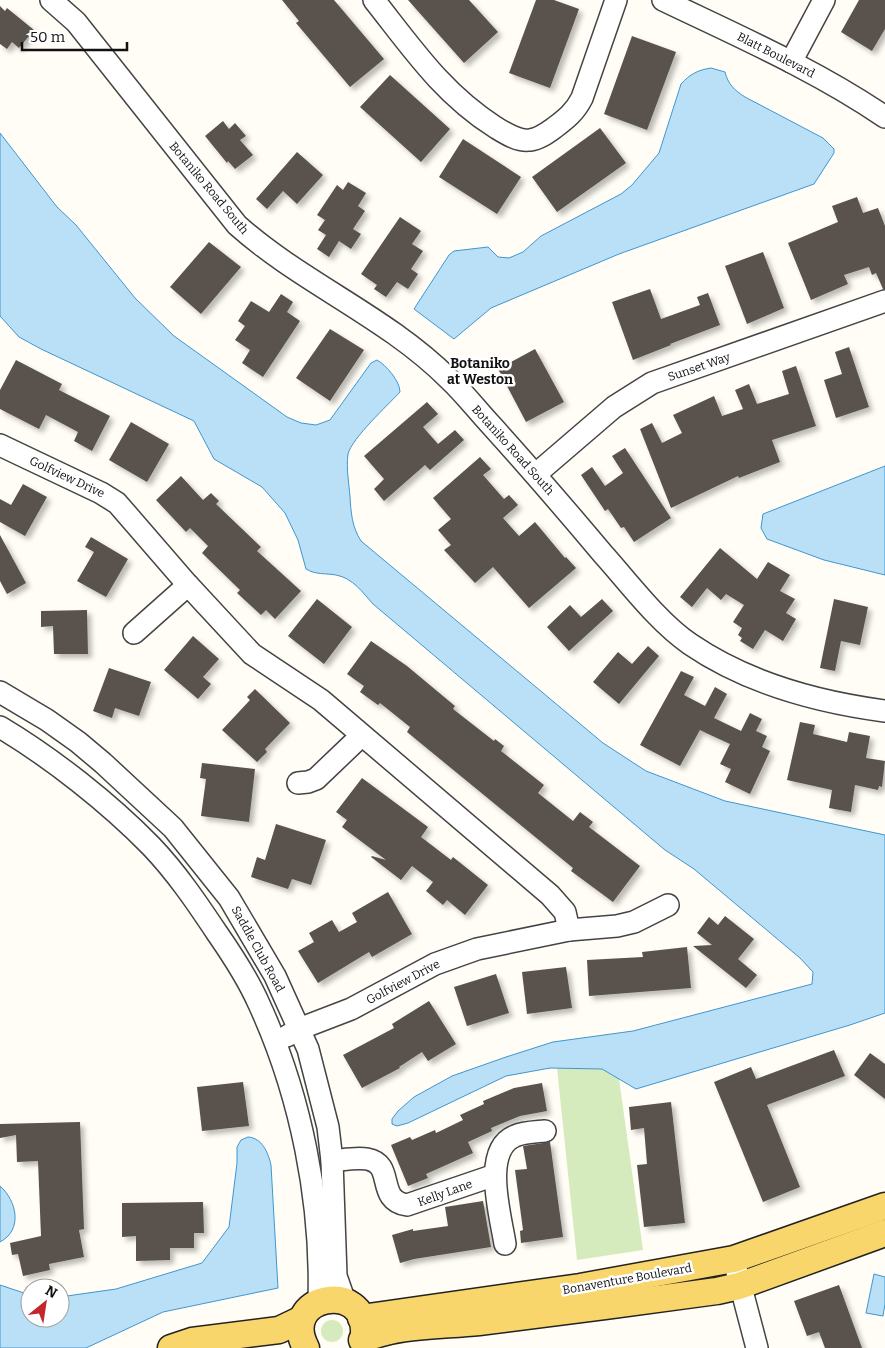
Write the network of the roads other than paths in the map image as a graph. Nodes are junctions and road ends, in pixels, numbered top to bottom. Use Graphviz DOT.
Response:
graph roads {
  1 [pos="51,0"];
  2 [pos="374,0"];
  3 [pos="616,0"];
  4 [pos="663,0"];
  5 [pos="824,0"];
  6 [pos="791,62"];
  7 [pos="885,117"];
  8 [pos="885,301"];
  9 [pos="0,446"];
  10 [pos="536,474"];
  11 [pos="188,585"];
  12 [pos="134,634"];
  13 [pos="0,692"];
  14 [pos="885,711"];
  15 [pos="0,727"];
  16 [pos="361,736"];
  17 [pos="298,783"];
  18 [pos="668,905"];
  19 [pos="569,930"];
  20 [pos="299,1029"];
  21 [pos="275,1044"];
  22 [pos="545,1131"];
  23 [pos="332,1161"];
  24 [pos="495,1175"];
  25 [pos="885,1206"];
  26 [pos="885,1233"];
  27 [pos="505,1244"];
  28 [pos="734,1259"];
  29 [pos="739,1286"];
  30 [pos="311,1310"];
  31 [pos="357,1327"];
  32 [pos="306,1347"];
  33 [pos="171,1348"];
  34 [pos="267,1348"];
  35 [pos="757,1348"];
  1 -- 10 [label="street, Botaniko Road South"];
  2 -- 3 [label="street"];
  4 -- 6 [label="street, Blatt Boulevard"];
  5 -- 6 [label="street"];
  6 -- 7 [label="street, Blatt Boulevard"];
  8 -- 10 [label="street, Sunset Way"];
  9 -- 11 [label="street, Golfview Drive"];
  10 -- 14 [label="street, Botaniko Road South"];
  11 -- 12 [label="street"];
  11 -- 16 [label="street, Golfview Drive"];
  13 -- 20 [label="street, Saddle Club Road"];
  15 -- 21 [label="street, Saddle Club Road"];
  16 -- 17 [label="street"];
  16 -- 19 [label="street, Golfview Drive"];
  18 -- 19 [label="street, Golfview Drive"];
  19 -- 20 [label="street, Golfview Drive"];
  20 -- 21 [label="street, Golfview Drive"];
  20 -- 23 [label="street, Saddle Club Road"];
  21 -- 30 [label="street, Saddle Club Road"];
  22 -- 24 [label="street"];
  23 -- 24 [label="street, Kelly Lane"];
  23 -- 31 [label="street, Saddle Club Road"];
  24 -- 27 [label="street"];
  25 -- 28 [label="main road, Bonaventure Boulevard"];
  26 -- 29 [label="main road, Bonaventure Boulevard"];
  28 -- 29 [label="street"];
  28 -- 31 [label="main road, Bonaventure Boulevard"];
  29 -- 31 [label="main road, Bonaventure Boulevard"];
  29 -- 35 [label="street"];
  30 -- 31 [label="main road"];
  30 -- 32 [label="main road"];
  30 -- 33 [label="main road"];
  32 -- 34 [label="main road"];
}
